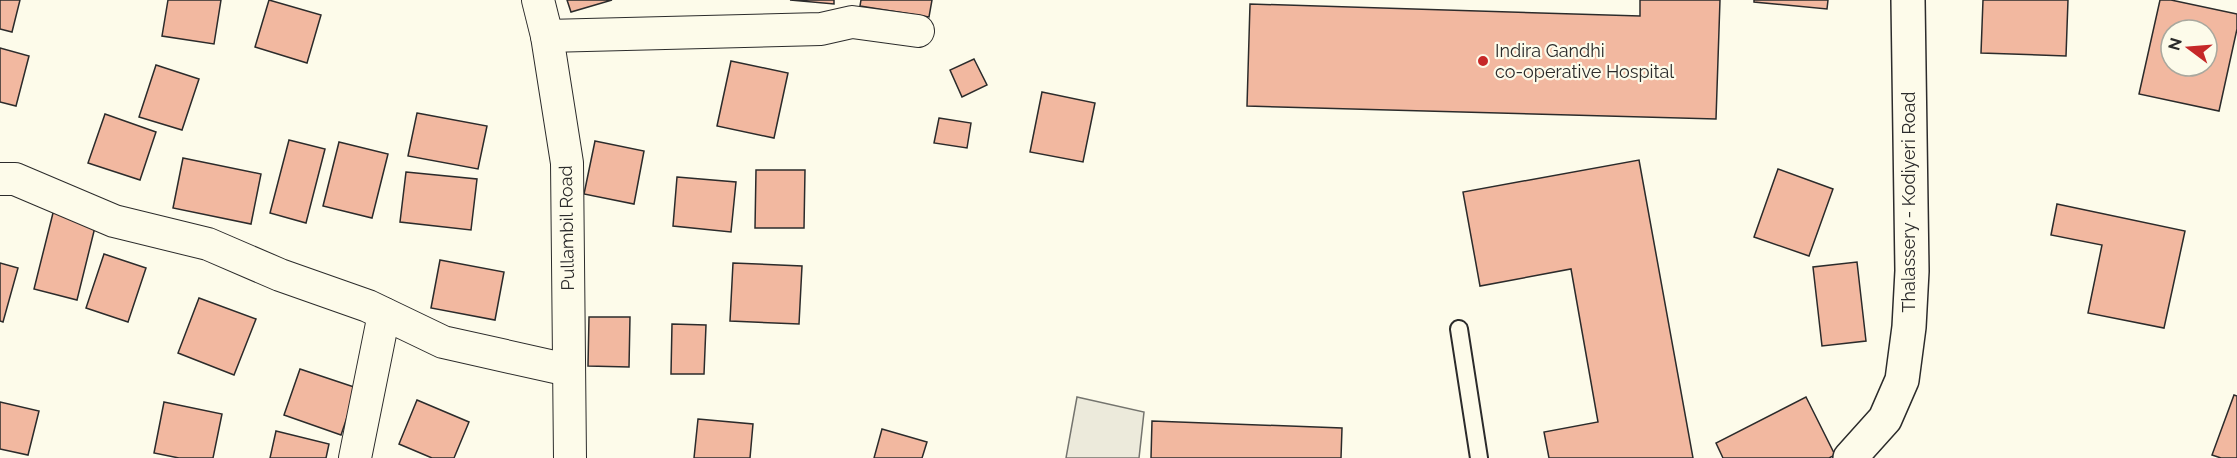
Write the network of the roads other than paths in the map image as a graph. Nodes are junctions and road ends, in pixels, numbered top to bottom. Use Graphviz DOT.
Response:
graph roads {
  1 [pos="537,0"];
  2 [pos="1908,0"];
  3 [pos="918,31"];
  4 [pos="547,36"];
  5 [pos="0,179"];
  6 [pos="384,314"];
  7 [pos="1459,329"];
  8 [pos="568,370"];
  9 [pos="355,458"];
  10 [pos="570,458"];
  11 [pos="1479,458"];
  12 [pos="1850,458"];
  1 -- 4 [label="street, Pullambil Road"];
  2 -- 12 [label="main road, Thalassery - Kodiyeri Road"];
  3 -- 4 [label="street"];
  4 -- 8 [label="street, Pullambil Road"];
  5 -- 6 [label="street"];
  6 -- 8 [label="street"];
  6 -- 9 [label="street"];
  7 -- 11 [label="lane"];
  8 -- 10 [label="street, Pullambil Road"];
}
